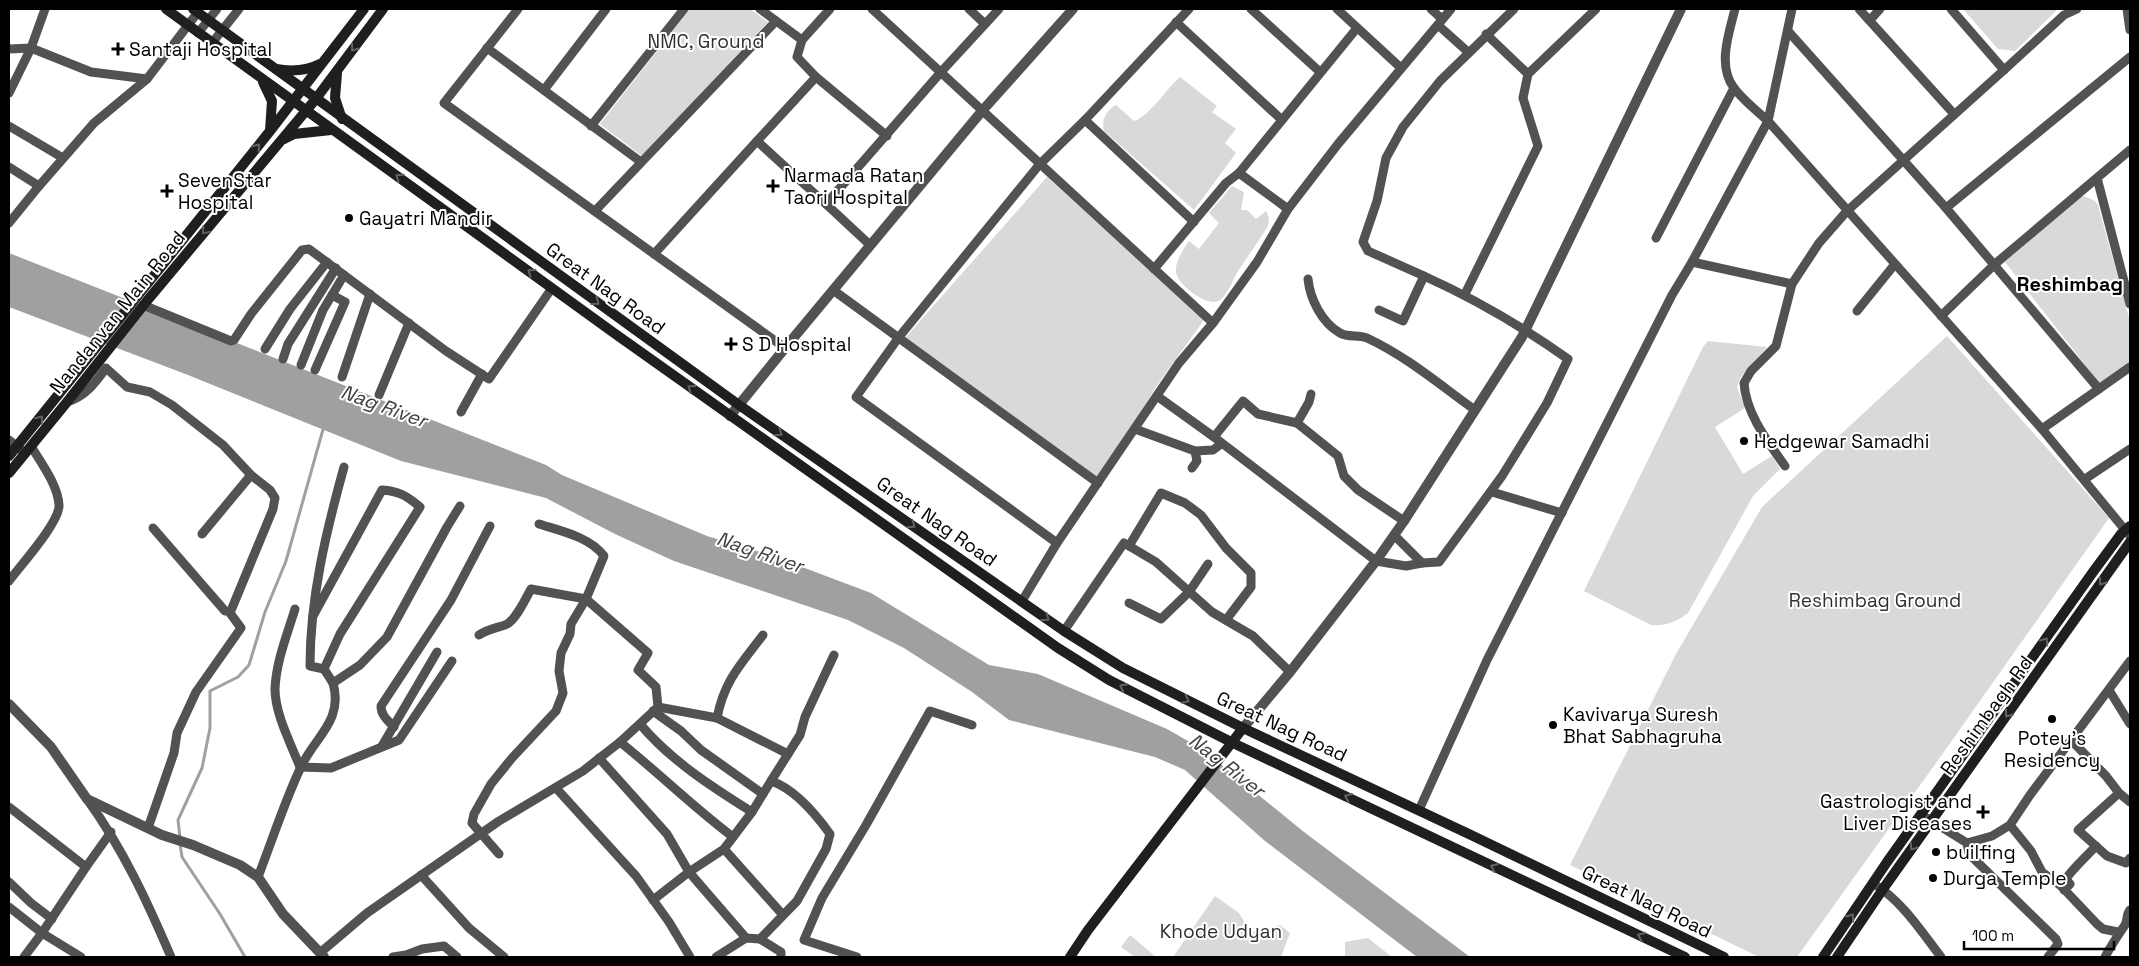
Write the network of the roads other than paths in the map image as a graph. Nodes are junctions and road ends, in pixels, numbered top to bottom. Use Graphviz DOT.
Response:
graph roads {
  1 [pos="45,9"];
  2 [pos="166,9"];
  3 [pos="217,9"];
  4 [pos="238,9"];
  5 [pos="364,9"];
  6 [pos="383,9"];
  7 [pos="518,9"];
  8 [pos="606,9"];
  9 [pos="684,9"];
  10 [pos="760,9"];
  11 [pos="830,9"];
  12 [pos="872,9"];
  13 [pos="969,9"];
  14 [pos="999,9"];
  15 [pos="1073,9"];
  16 [pos="1189,9"];
  17 [pos="1251,9"];
  18 [pos="1337,9"];
  19 [pos="1432,9"];
  20 [pos="1451,9"];
  21 [pos="1514,9"];
  22 [pos="1596,9"];
  23 [pos="1680,9"];
  24 [pos="1735,9"];
  25 [pos="1792,9"];
  26 [pos="1859,9"];
  27 [pos="1880,9"];
  28 [pos="1952,9"];
  29 [pos="2077,9"];
  30 [pos="2126,9"];
  31 [pos="195,10"];
  32 [pos="2063,12"];
  33 [pos="208,20"];
  34 [pos="1870,20"];
  35 [pos="776,21"];
  36 [pos="1176,22"];
  37 [pos="1440,22"];
  38 [pos="985,24"];
  39 [pos="188,25"];
  40 [pos="1357,28"];
  41 [pos="222,30"];
  42 [pos="2130,30"];
  43 [pos="1788,31"];
  44 [pos="198,33"];
  45 [pos="1486,34"];
  46 [pos="802,40"];
  47 [pos="212,43"];
  48 [pos="31,48"];
  49 [pos="487,48"];
  50 [pos="9,49"];
  51 [pos="1468,52"];
  52 [pos="2130,57"];
  53 [pos="323,62"];
  54 [pos="273,68"];
  55 [pos="1401,68"];
  56 [pos="2004,70"];
  57 [pos="337,72"];
  58 [pos="941,72"];
  59 [pos="1320,72"];
  60 [pos="1528,74"];
  61 [pos="816,77"];
  62 [pos="147,79"];
  63 [pos="262,80"];
  64 [pos="1734,88"];
  65 [pos="302,90"];
  66 [pos="544,90"];
  67 [pos="9,93"];
  68 [pos="316,100"];
  69 [pos="292,102"];
  70 [pos="982,110"];
  71 [pos="306,111"];
  72 [pos="1954,114"];
  73 [pos="342,118"];
  74 [pos="1085,120"];
  75 [pos="1282,120"];
  76 [pos="1768,121"];
  77 [pos="9,126"];
  78 [pos="591,126"];
  79 [pos="332,130"];
  80 [pos="270,131"];
  81 [pos="887,136"];
  82 [pos="282,140"];
  83 [pos="758,141"];
  84 [pos="2130,150"];
  85 [pos="63,158"];
  86 [pos="1903,159"];
  87 [pos="641,162"];
  88 [pos="1039,165"];
  89 [pos="9,167"];
  90 [pos="1239,173"];
  91 [pos="2097,178"];
  92 [pos="39,186"];
  93 [pos="826,204"];
  94 [pos="1946,208"];
  95 [pos="1288,209"];
  96 [pos="595,211"];
  97 [pos="1847,211"];
  98 [pos="1194,222"];
  99 [pos="9,223"];
  100 [pos="1656,238"];
  101 [pos="870,246"];
  102 [pos="654,254"];
  103 [pos="327,262"];
  104 [pos="1692,262"];
  105 [pos="1895,264"];
  106 [pos="1995,264"];
  107 [pos="336,268"];
  108 [pos="1154,269"];
  109 [pos="344,275"];
  110 [pos="1424,276"];
  111 [pos="1308,279"];
  112 [pos="1792,284"];
  113 [pos="552,288"];
  114 [pos="833,290"];
  115 [pos="370,294"];
  116 [pos="1465,294"];
  117 [pos="332,295"];
  118 [pos="145,303"];
  119 [pos="2130,304"];
  120 [pos="1379,310"];
  121 [pos="1857,311"];
  122 [pos="1941,316"];
  123 [pos="409,323"];
  124 [pos="1213,323"];
  125 [pos="1524,331"];
  126 [pos="898,337"];
  127 [pos="785,348"];
  128 [pos="265,349"];
  129 [pos="283,359"];
  130 [pos="301,365"];
  131 [pos="2130,367"];
  132 [pos="315,370"];
  133 [pos="482,374"];
  134 [pos="342,377"];
  135 [pos="2099,389"];
  136 [pos="1311,394"];
  137 [pos="379,395"];
  138 [pos="1157,396"];
  139 [pos="68,402"];
  140 [pos="738,405"];
  141 [pos="1475,410"];
  142 [pos="461,412"];
  143 [pos="730,416"];
  144 [pos="1297,424"];
  145 [pos="1135,429"];
  146 [pos="2042,429"];
  147 [pos="1214,437"];
  148 [pos="9,440"];
  149 [pos="1221,444"];
  150 [pos="25,449"];
  151 [pos="2130,450"];
  152 [pos="1195,451"];
  153 [pos="9,456"];
  154 [pos="1786,466"];
  155 [pos="344,467"];
  156 [pos="1192,468"];
  157 [pos="9,473"];
  158 [pos="251,475"];
  159 [pos="2085,479"];
  160 [pos="1098,483"];
  161 [pos="1492,492"];
  162 [pos="460,506"];
  163 [pos="1562,513"];
  164 [pos="1404,521"];
  165 [pos="539,524"];
  166 [pos="490,526"];
  167 [pos="153,528"];
  168 [pos="2129,531"];
  169 [pos="202,534"];
  170 [pos="1394,535"];
  171 [pos="2130,542"];
  172 [pos="1057,543"];
  173 [pos="1129,546"];
  174 [pos="1376,562"];
  175 [pos="1422,563"];
  176 [pos="1208,564"];
  177 [pos="9,581"];
  178 [pos="1188,592"];
  179 [pos="586,599"];
  180 [pos="1022,601"];
  181 [pos="1129,603"];
  182 [pos="295,609"];
  183 [pos="225,611"];
  184 [pos="312,616"];
  185 [pos="1226,620"];
  186 [pos="1064,631"];
  187 [pos="479,635"];
  188 [pos="763,635"];
  189 [pos="437,652"];
  190 [pos="834,654"];
  191 [pos="452,660"];
  192 [pos="2130,661"];
  193 [pos="324,669"];
  194 [pos="1290,672"];
  195 [pos="333,683"];
  196 [pos="2109,690"];
  197 [pos="9,704"];
  198 [pos="655,709"];
  199 [pos="717,718"];
  200 [pos="640,724"];
  201 [pos="2130,724"];
  202 [pos="972,725"];
  203 [pos="394,727"];
  204 [pos="1243,728"];
  205 [pos="2071,740"];
  206 [pos="620,742"];
  207 [pos="1232,743"];
  208 [pos="382,746"];
  209 [pos="788,754"];
  210 [pos="599,758"];
  211 [pos="300,767"];
  212 [pos="771,781"];
  213 [pos="556,788"];
  214 [pos="2119,793"];
  215 [pos="763,794"];
  216 [pos="87,799"];
  217 [pos="2130,802"];
  218 [pos="9,807"];
  219 [pos="1419,810"];
  220 [pos="752,812"];
  221 [pos="1922,815"];
  222 [pos="1931,822"];
  223 [pos="2010,825"];
  224 [pos="148,828"];
  225 [pos="111,832"];
  226 [pos="481,834"];
  227 [pos="733,837"];
  228 [pos="1967,843"];
  229 [pos="2096,846"];
  230 [pos="724,850"];
  231 [pos="499,854"];
  232 [pos="2130,858"];
  233 [pos="86,867"];
  234 [pos="688,872"];
  235 [pos="421,875"];
  236 [pos="258,877"];
  237 [pos="9,882"];
  238 [pos="1878,886"];
  239 [pos="2064,890"];
  240 [pos="653,900"];
  241 [pos="9,907"];
  242 [pos="2130,910"];
  243 [pos="783,915"];
  244 [pos="52,918"];
  245 [pos="2118,932"];
  246 [pos="42,933"];
  247 [pos="746,938"];
  248 [pos="760,938"];
  249 [pos="322,955"];
  250 [pos="169,956"];
  251 [pos="24,957"];
  252 [pos="81,957"];
  253 [pos="393,957"];
  254 [pos="457,957"];
  255 [pos="504,957"];
  256 [pos="690,957"];
  257 [pos="716,957"];
  258 [pos="782,957"];
  259 [pos="857,957"];
  260 [pos="1070,957"];
  261 [pos="1685,957"];
  262 [pos="1724,957"];
  263 [pos="1823,957"];
  264 [pos="1837,957"];
  265 [pos="1941,957"];
  266 [pos="2048,957"];
  267 [pos="2105,957"];
  1 -- 48 [label="street"];
  2 -- 39 [label="main road, Great Nag Road"];
  3 -- 33 [label="street"];
  4 -- 41 [label="street"];
  5 -- 53 [label="main road"];
  6 -- 57 [label="main road, Nandanvan Main Road, one-way"];
  7 -- 49 [label="street"];
  8 -- 66 [label="street"];
  9 -- 78 [label="street"];
  10 -- 35 [label="street"];
  11 -- 46 [label="street"];
  12 -- 58 [label="street"];
  13 -- 38 [label="street"];
  14 -- 38 [label="street"];
  15 -- 70 [label="street"];
  16 -- 36 [label="street"];
  17 -- 59 [label="street"];
  18 -- 40 [label="street"];
  19 -- 37 [label="street"];
  20 -- 37 [label="street"];
  21 -- 45 [label="street"];
  22 -- 60 [label="street"];
  23 -- 125 [label="street"];
  24 -- 64 [label="street"];
  25 -- 43 [label="street"];
  26 -- 34 [label="street"];
  27 -- 34 [label="street"];
  28 -- 56 [label="street"];
  29 -- 32 [label="street"];
  30 -- 42 [label="street"];
  31 -- 33 [label="main road, Great Nag Road"];
  31 -- 39 [label="street"];
  32 -- 56 [label="street"];
  33 -- 41 [label="main road, Great Nag Road"];
  33 -- 44 [label="street"];
  34 -- 72 [label="street"];
  35 -- 46 [label="street"];
  35 -- 87 [label="street"];
  36 -- 74 [label="street"];
  36 -- 75 [label="street"];
  37 -- 51 [label="street"];
  37 -- 55 [label="street"];
  38 -- 58 [label="street"];
  39 -- 44 [label="main road, Great Nag Road"];
  39 -- 62 [label="street"];
  40 -- 55 [label="street"];
  40 -- 59 [label="street"];
  41 -- 47 [label="street"];
  41 -- 54 [label="main road, Great Nag Road"];
  43 -- 76 [label="street"];
  43 -- 86 [label="street"];
  44 -- 47 [label="main road, Great Nag Road"];
  45 -- 51 [label="street"];
  45 -- 60 [label="street"];
  46 -- 61 [label="street"];
  47 -- 63 [label="main road, Great Nag Road"];
  48 -- 50 [label="street"];
  48 -- 62 [label="street"];
  48 -- 67 [label="street"];
  49 -- 66 [label="street"];
  49 -- 96 [label="street"];
  51 -- 110 [label="street"];
  52 -- 94 [label="street"];
  53 -- 54 [label="main road"];
  53 -- 65 [label="main road"];
  54 -- 65 [label="main road, Great Nag Road"];
  55 -- 95 [label="street"];
  56 -- 72 [label="street"];
  57 -- 68 [label="main road, Nandanvan Main Road"];
  57 -- 73 [label="main road"];
  58 -- 70 [label="street"];
  58 -- 81 [label="street"];
  59 -- 75 [label="street"];
  60 -- 116 [label="street"];
  61 -- 81 [label="street"];
  61 -- 83 [label="street"];
  62 -- 85 [label="street"];
  63 -- 69 [label="main road, Great Nag Road"];
  63 -- 80 [label="main road"];
  64 -- 76 [label="street"];
  64 -- 100 [label="street"];
  65 -- 68 [label="main road, Great Nag Road"];
  65 -- 69 [label="main road"];
  66 -- 78 [label="street"];
  68 -- 71 [label="main road, Nandanvan Main Road"];
  68 -- 73 [label="main road, Great Nag Road"];
  69 -- 71 [label="main road, Great Nag Road"];
  69 -- 80 [label="main road"];
  70 -- 88 [label="street"];
  70 -- 101 [label="street"];
  71 -- 79 [label="main road, Great Nag Road"];
  71 -- 82 [label="main road, Nandanvan Main Road"];
  72 -- 86 [label="street"];
  73 -- 140 [label="main road, Great Nag Road, one-way"];
  74 -- 88 [label="street"];
  74 -- 98 [label="street"];
  75 -- 90 [label="street"];
  76 -- 97 [label="street"];
  76 -- 104 [label="street"];
  77 -- 85 [label="street"];
  78 -- 87 [label="street"];
  79 -- 82 [label="main road"];
  113 -- 79 [label="main road, Great Nag Road, one-way"];
  150 -- 80 [label="main road, one-way"];
  81 -- 93 [label="street"];
  82 -- 118 [label="main road, Nandanvan Main Road, one-way"];
  83 -- 93 [label="street"];
  83 -- 102 [label="street"];
  84 -- 91 [label="street"];
  85 -- 92 [label="street"];
  86 -- 94 [label="street"];
  86 -- 97 [label="street"];
  87 -- 96 [label="street"];
  88 -- 108 [label="street"];
  88 -- 126 [label="street"];
  89 -- 92 [label="street"];
  90 -- 95 [label="street"];
  90 -- 98 [label="street"];
  91 -- 106 [label="street"];
  91 -- 119 [label="street"];
  92 -- 99 [label="street"];
  93 -- 101 [label="street"];
  94 -- 106 [label="street"];
  95 -- 124 [label="street"];
  96 -- 102 [label="street"];
  97 -- 105 [label="street"];
  97 -- 112 [label="street"];
  98 -- 108 [label="street"];
  101 -- 114 [label="street"];
  102 -- 127 [label="street"];
  103 -- 107 [label="street"];
  103 -- 118 [label="street"];
  103 -- 128 [label="street"];
  104 -- 112 [label="street"];
  104 -- 163 [label="street"];
  105 -- 121 [label="street"];
  105 -- 122 [label="street"];
  106 -- 122 [label="street"];
  106 -- 135 [label="street"];
  107 -- 109 [label="street"];
  107 -- 129 [label="street"];
  108 -- 124 [label="street"];
  109 -- 115 [label="street"];
  109 -- 117 [label="street"];
  110 -- 116 [label="street"];
  110 -- 120 [label="street"];
  111 -- 141 [label="street"];
  112 -- 154 [label="street"];
  113 -- 133 [label="street"];
  143 -- 113 [label="main road, Great Nag Road, one-way"];
  114 -- 126 [label="street"];
  114 -- 127 [label="street"];
  115 -- 123 [label="street"];
  115 -- 134 [label="street"];
  116 -- 125 [label="street"];
  117 -- 130 [label="street"];
  117 -- 132 [label="street"];
  118 -- 139 [label="main road, Nandanvan Main Road"];
  122 -- 146 [label="street"];
  123 -- 133 [label="street"];
  123 -- 137 [label="street"];
  124 -- 138 [label="street"];
  125 -- 141 [label="street"];
  125 -- 161 [label="street"];
  126 -- 160 [label="street"];
  126 -- 172 [label="street"];
  127 -- 140 [label="street"];
  131 -- 135 [label="street"];
  133 -- 142 [label="street"];
  135 -- 146 [label="street"];
  136 -- 144 [label="street"];
  138 -- 145 [label="street"];
  138 -- 147 [label="street"];
  139 -- 150 [label="main road, Nandanvan Main Road"];
  139 -- 158 [label="street"];
  140 -- 143 [label="street"];
  140 -- 180 [label="main road, Great Nag Road, one-way"];
  141 -- 164 [label="street"];
  207 -- 143 [label="main road, Great Nag Road, one-way"];
  144 -- 147 [label="street"];
  144 -- 164 [label="street"];
  145 -- 152 [label="street"];
  145 -- 160 [label="street"];
  146 -- 159 [label="street"];
  147 -- 149 [label="street"];
  148 -- 150 [label="street"];
  149 -- 152 [label="street"];
  149 -- 174 [label="street"];
  150 -- 153 [label="main road"];
  150 -- 157 [label="main road, Nandanvan Main Road"];
  150 -- 177 [label="street"];
  151 -- 159 [label="street"];
  152 -- 156 [label="street"];
  155 -- 184 [label="street"];
  158 -- 169 [label="street"];
  158 -- 224 [label="street"];
  159 -- 168 [label="street"];
  160 -- 172 [label="street"];
  161 -- 163 [label="street"];
  161 -- 175 [label="street"];
  162 -- 195 [label="street"];
  163 -- 219 [label="street"];
  164 -- 170 [label="street"];
  165 -- 179 [label="street"];
  166 -- 203 [label="street"];
  167 -- 183 [label="street"];
  221 -- 168 [label="main road, one-way"];
  170 -- 174 [label="street"];
  170 -- 175 [label="street"];
  171 -- 222 [label="main road, Reshimbagh Rd, one-way"];
  172 -- 180 [label="street"];
  173 -- 178 [label="street"];
  173 -- 185 [label="street"];
  173 -- 186 [label="street"];
  174 -- 175 [label="street"];
  174 -- 194 [label="street"];
  176 -- 178 [label="street"];
  178 -- 181 [label="street"];
  178 -- 185 [label="street"];
  179 -- 187 [label="street"];
  179 -- 198 [label="street"];
  179 -- 226 [label="street"];
  180 -- 186 [label="main road, Great Nag Road, one-way"];
  182 -- 211 [label="street"];
  184 -- 193 [label="street"];
  184 -- 193 [label="street"];
  185 -- 194 [label="street"];
  186 -- 204 [label="main road, Great Nag Road, one-way"];
  188 -- 199 [label="street"];
  189 -- 203 [label="street"];
  190 -- 209 [label="street"];
  191 -- 208 [label="street"];
  192 -- 196 [label="street"];
  193 -- 195 [label="street"];
  194 -- 204 [label="street"];
  195 -- 211 [label="street"];
  196 -- 201 [label="street"];
  196 -- 205 [label="street"];
  197 -- 216 [label="street"];
  198 -- 199 [label="street"];
  198 -- 200 [label="street"];
  198 -- 215 [label="street"];
  199 -- 209 [label="street"];
  200 -- 206 [label="street"];
  200 -- 220 [label="street"];
  202 -- 259 [label="street"];
  203 -- 208 [label="street"];
  204 -- 207 [label="main road"];
  204 -- 219 [label="main road, Great Nag Road"];
  205 -- 214 [label="street"];
  205 -- 223 [label="street"];
  206 -- 210 [label="street"];
  206 -- 227 [label="street"];
  207 -- 260 [label="main road"];
  261 -- 207 [label="main road, Great Nag Road, one-way"];
  208 -- 211 [label="street"];
  209 -- 212 [label="street"];
  210 -- 213 [label="street"];
  210 -- 234 [label="street"];
  211 -- 236 [label="street"];
  212 -- 215 [label="street"];
  212 -- 243 [label="street"];
  213 -- 226 [label="street"];
  213 -- 240 [label="street"];
  214 -- 217 [label="street"];
  214 -- 229 [label="street"];
  215 -- 220 [label="street"];
  216 -- 224 [label="street"];
  216 -- 225 [label="street"];
  218 -- 233 [label="street"];
  219 -- 262 [label="main road, Great Nag Road"];
  220 -- 227 [label="street"];
  221 -- 222 [label="street"];
  221 -- 238 [label="main road"];
  222 -- 228 [label="street"];
  222 -- 238 [label="main road, Reshimbagh Rd, one-way"];
  223 -- 228 [label="street"];
  223 -- 239 [label="street"];
  224 -- 236 [label="street"];
  225 -- 233 [label="street"];
  225 -- 250 [label="street"];
  226 -- 231 [label="street"];
  226 -- 235 [label="street"];
  227 -- 230 [label="street"];
  228 -- 266 [label="street"];
  229 -- 232 [label="street"];
  229 -- 239 [label="street"];
  230 -- 234 [label="street"];
  230 -- 243 [label="street"];
  233 -- 244 [label="street"];
  234 -- 240 [label="street"];
  234 -- 247 [label="street"];
  235 -- 249 [label="street"];
  235 -- 255 [label="street"];
  236 -- 249 [label="street"];
  237 -- 244 [label="street"];
  263 -- 238 [label="main road, one-way"];
  238 -- 264 [label="main road, Reshimbagh Rd"];
  238 -- 265 [label="street"];
  239 -- 245 [label="street"];
  240 -- 256 [label="street"];
  241 -- 246 [label="street"];
  242 -- 245 [label="street"];
  243 -- 248 [label="street"];
  244 -- 246 [label="street"];
  245 -- 267 [label="street"];
  246 -- 251 [label="street"];
  246 -- 252 [label="street"];
  247 -- 248 [label="street"];
  247 -- 257 [label="street"];
  248 -- 258 [label="street"];
  253 -- 254 [label="street"];
}
